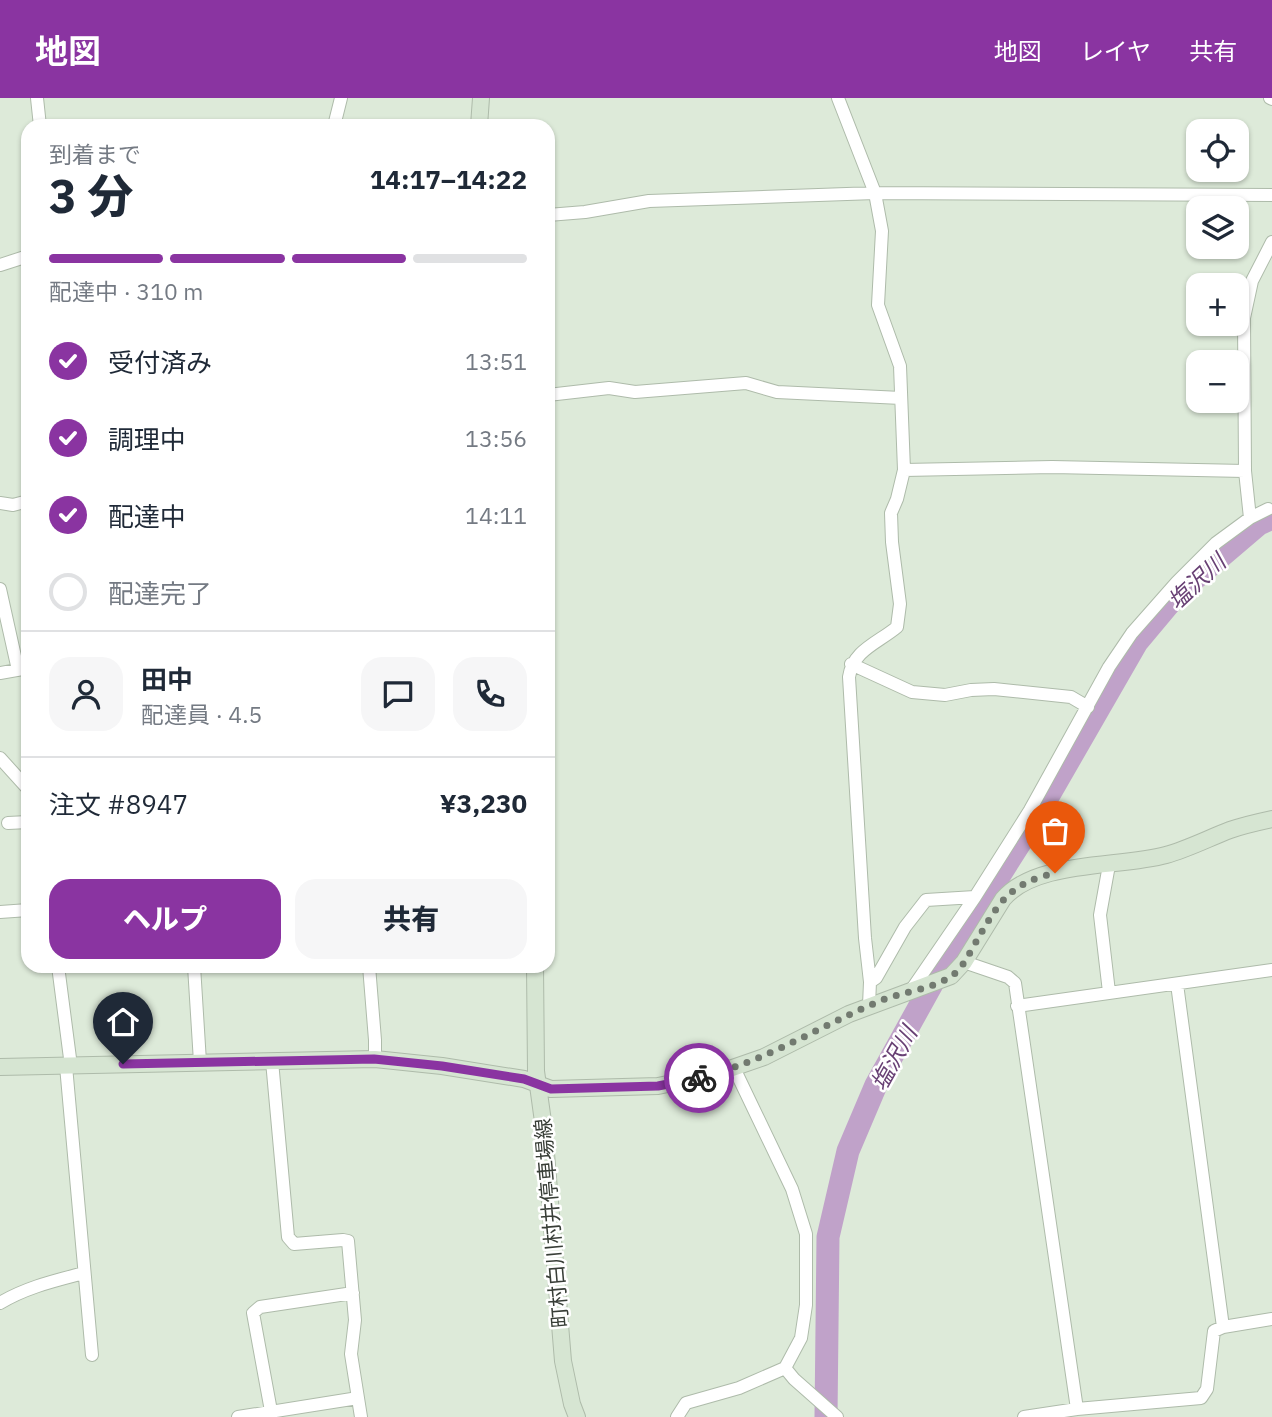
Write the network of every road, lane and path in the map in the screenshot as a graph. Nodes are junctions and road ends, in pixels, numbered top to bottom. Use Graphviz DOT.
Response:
graph roads {
  1 [pos="37,98"];
  2 [pos="341,98"];
  3 [pos="481,98"];
  4 [pos="838,98"];
  5 [pos="39,119"];
  6 [pos="336,119"];
  7 [pos="480,119"];
  8 [pos="875,193"];
  9 [pos="1272,195"];
  10 [pos="555,214"];
  11 [pos="1272,242"];
  12 [pos="21,258"];
  13 [pos="0,265"];
  14 [pos="555,394"];
  15 [pos="901,398"];
  16 [pos="904,470"];
  17 [pos="1245,471"];
  18 [pos="0,503"];
  19 [pos="21,503"];
  20 [pos="1268,509"];
  21 [pos="1250,518"];
  22 [pos="0,589"];
  23 [pos="21,662"];
  24 [pos="851,664"];
  25 [pos="21,669"];
  26 [pos="0,673"];
  27 [pos="1088,707"];
  28 [pos="0,758"];
  29 [pos="21,781"];
  30 [pos="1272,819"];
  31 [pos="21,823"];
  32 [pos="8,824"];
  33 [pos="1109,865"];
  34 [pos="975,897"];
  35 [pos="21,910"];
  36 [pos="0,912"];
  37 [pos="964,962"];
  38 [pos="1272,970"];
  39 [pos="59,973"];
  40 [pos="194,973"];
  41 [pos="370,973"];
  42 [pos="536,973"];
  43 [pos="870,982"];
  44 [pos="1177,984"];
  45 [pos="914,989"];
  46 [pos="1110,992"];
  47 [pos="869,1005"];
  48 [pos="1017,1006"];
  49 [pos="374,1059"];
  50 [pos="272,1061"];
  51 [pos="200,1062"];
  52 [pos="69,1066"];
  53 [pos="0,1067"];
  54 [pos="734,1068"];
  55 [pos="537,1084"];
  56 [pos="84,1273"];
  57 [pos="353,1293"];
  58 [pos="0,1303"];
  59 [pos="1272,1319"];
  60 [pos="1223,1326"];
  61 [pos="92,1355"];
  62 [pos="785,1368"];
  63 [pos="358,1398"];
  64 [pos="1077,1409"];
  65 [pos="271,1410"];
  66 [pos="286,1413"];
  67 [pos="837,1415"];
  68 [pos="238,1417"];
  69 [pos="361,1417"];
  70 [pos="578,1417"];
  71 [pos="677,1417"];
  72 [pos="1024,1417"];
  1 -- 5 [label="street"];
  2 -- 6 [label="street"];
  3 -- 7 [label="main road"];
  4 -- 8 [label="street"];
  8 -- 9 [label="street"];
  8 -- 10 [label="street"];
  8 -- 15 [label="street"];
  11 -- 17 [label="street"];
  12 -- 13 [label="street"];
  14 -- 15 [label="street"];
  15 -- 16 [label="street"];
  16 -- 17 [label="street"];
  16 -- 24 [label="street"];
  17 -- 21 [label="street"];
  18 -- 19 [label="street"];
  20 -- 21 [label="street"];
  21 -- 27 [label="street"];
  22 -- 23 [label="street"];
  24 -- 27 [label="street"];
  24 -- 43 [label="street"];
  25 -- 26 [label="street"];
  27 -- 34 [label="street"];
  28 -- 29 [label="street"];
  30 -- 33 [label="main road, 町村白川村井停車場線"];
  31 -- 32 [label="street"];
  33 -- 37 [label="main road, 町村白川村井停車場線"];
  33 -- 46 [label="street"];
  34 -- 43 [label="street"];
  34 -- 45 [label="street"];
  35 -- 36 [label="street"];
  37 -- 45 [label="main road, 町村白川村井停車場線"];
  37 -- 48 [label="street"];
  38 -- 44 [label="street"];
  39 -- 52 [label="street"];
  40 -- 51 [label="street"];
  41 -- 49 [label="street"];
  42 -- 55 [label="main road"];
  43 -- 47 [label="street"];
  44 -- 46 [label="street"];
  44 -- 60 [label="street"];
  45 -- 47 [label="main road, 町村白川村井停車場線"];
  46 -- 48 [label="street"];
  47 -- 54 [label="main road, 町村白川村井停車場線"];
  48 -- 64 [label="street"];
  49 -- 50 [label="main road"];
  49 -- 55 [label="main road"];
  50 -- 51 [label="main road"];
  50 -- 57 [label="street"];
  51 -- 52 [label="main road"];
  52 -- 53 [label="main road"];
  52 -- 56 [label="street"];
  54 -- 55 [label="main road, 町村白川村井停車場線"];
  54 -- 62 [label="street"];
  55 -- 70 [label="main road, 町村白川村井停車場線"];
  56 -- 58 [label="street"];
  56 -- 61 [label="street"];
  57 -- 63 [label="street"];
  57 -- 65 [label="street"];
  59 -- 60 [label="street"];
  60 -- 64 [label="street"];
  62 -- 67 [label="street"];
  62 -- 71 [label="street"];
  63 -- 66 [label="street"];
  63 -- 69 [label="street"];
  64 -- 72 [label="street"];
  65 -- 66 [label="street"];
  65 -- 68 [label="street"];
}
